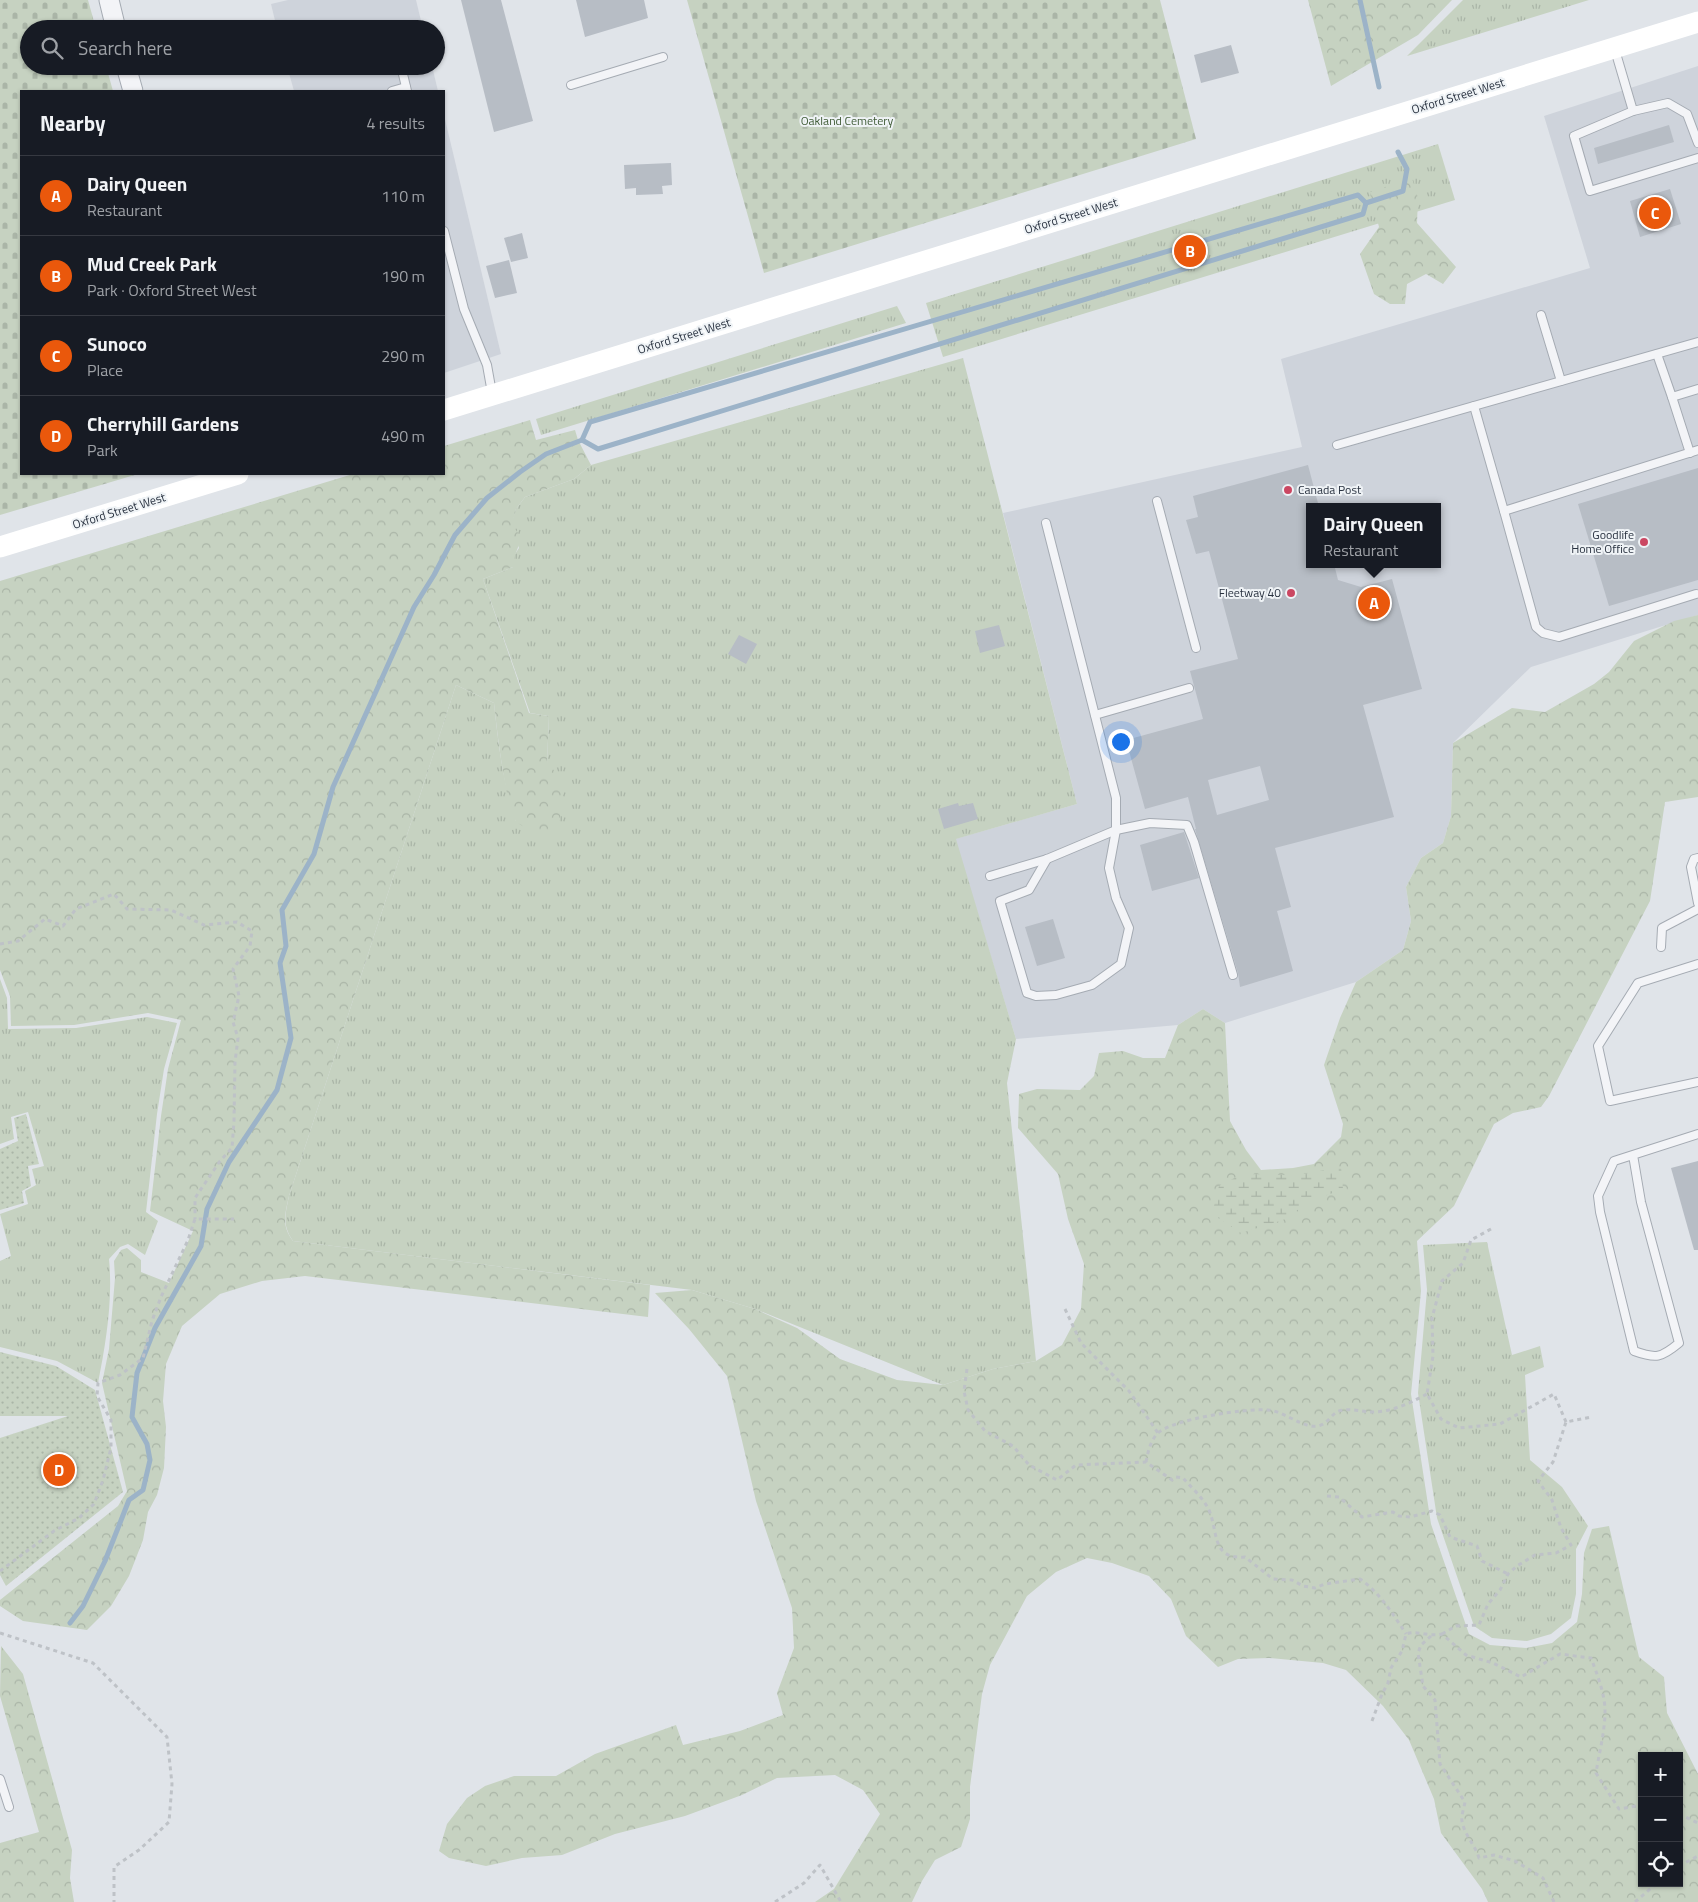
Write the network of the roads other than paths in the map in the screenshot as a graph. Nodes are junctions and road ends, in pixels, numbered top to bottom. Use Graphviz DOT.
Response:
graph roads {
  1 [pos="108,0"];
  2 [pos="114,20"];
  3 [pos="1698,22"];
  4 [pos="1614,48"];
  5 [pos="662,57"];
  6 [pos="129,75"];
  7 [pos="403,75"];
  8 [pos="571,85"];
  9 [pos="407,89"];
  10 [pos="133,90"];
  11 [pos="1633,111"];
  12 [pos="1698,143"];
  13 [pos="1698,158"];
  14 [pos="445,235"];
  15 [pos="1541,315"];
  16 [pos="1698,342"];
  17 [pos="1658,354"];
  18 [pos="1561,381"];
  19 [pos="1698,389"];
  20 [pos="492,395"];
  21 [pos="1672,397"];
  22 [pos="1474,406"];
  23 [pos="445,410"];
  24 [pos="1337,445"];
  25 [pos="1694,451"];
  26 [pos="234,475"];
  27 [pos="1158,501"];
  28 [pos="1504,511"];
  29 [pos="1046,523"];
  30 [pos="0,547"];
  31 [pos="1696,594"];
  32 [pos="1196,648"];
  33 [pos="1189,688"];
  34 [pos="1095,714"];
  35 [pos="1116,830"];
  36 [pos="1698,858"];
  37 [pos="1047,859"];
  38 [pos="990,876"];
  39 [pos="1698,903"];
  40 [pos="1698,908"];
  41 [pos="1661,947"];
  42 [pos="1698,964"];
  43 [pos="1233,976"];
  44 [pos="1698,1082"];
  45 [pos="1698,1134"];
  46 [pos="1632,1155"];
  47 [pos="0,1779"];
  48 [pos="8,1807"];
  1 -- 2 [label="street"];
  3 -- 4 [label="main road, Oxford Street West"];
  4 -- 11 [label="lane"];
  4 -- 20 [label="main road, Oxford Street West"];
  5 -- 8 [label="lane"];
  6 -- 10 [label="street"];
  7 -- 9 [label="lane"];
  11 -- 12 [label="lane"];
  11 -- 13 [label="lane"];
  14 -- 20 [label="lane"];
  15 -- 18 [label="lane"];
  16 -- 17 [label="lane"];
  17 -- 18 [label="lane"];
  17 -- 21 [label="lane"];
  18 -- 22 [label="lane"];
  19 -- 21 [label="lane"];
  20 -- 23 [label="main road, Oxford Street West"];
  21 -- 25 [label="lane"];
  22 -- 24 [label="lane"];
  22 -- 28 [label="lane"];
  25 -- 28 [label="lane"];
  26 -- 30 [label="main road, Oxford Street West"];
  27 -- 32 [label="lane"];
  28 -- 31 [label="lane"];
  29 -- 34 [label="lane"];
  33 -- 34 [label="lane"];
  34 -- 35 [label="lane"];
  35 -- 37 [label="lane"];
  35 -- 37 [label="lane"];
  35 -- 43 [label="lane"];
  36 -- 39 [label="lane"];
  37 -- 38 [label="lane"];
  40 -- 41 [label="lane"];
  42 -- 44 [label="lane"];
  45 -- 46 [label="lane"];
  46 -- 46 [label="lane"];
  47 -- 48 [label="lane"];
}
